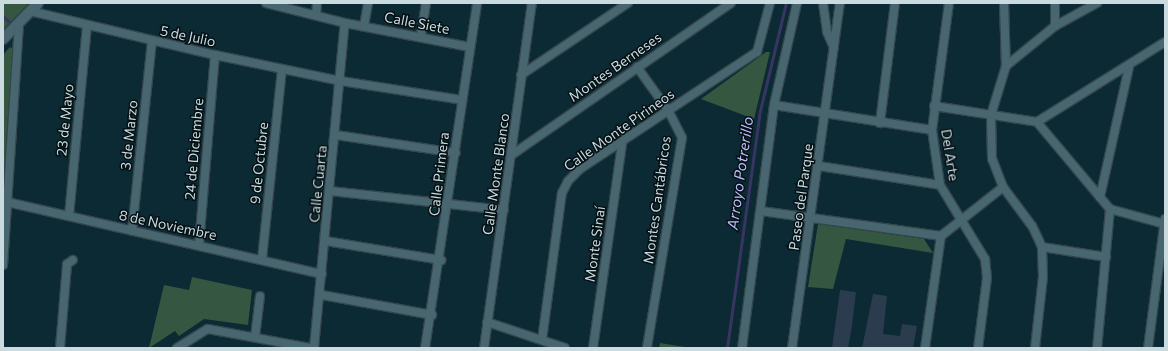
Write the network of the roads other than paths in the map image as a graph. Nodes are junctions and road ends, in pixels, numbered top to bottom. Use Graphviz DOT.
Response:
graph roads {
  1 [pos="38,3"];
  2 [pos="266,3"];
  3 [pos="317,3"];
  4 [pos="368,3"];
  5 [pos="426,3"];
  6 [pos="477,3"];
  7 [pos="532,3"];
  8 [pos="628,3"];
  9 [pos="731,3"];
  10 [pos="770,3"];
  11 [pos="797,3"];
  12 [pos="823,3"];
  13 [pos="840,3"];
  14 [pos="895,3"];
  15 [pos="949,3"];
  16 [pos="1004,3"];
  17 [pos="1055,3"];
  18 [pos="1097,3"];
  19 [pos="30,11"];
  20 [pos="316,15"];
  21 [pos="19,23"];
  22 [pos="346,23"];
  23 [pos="87,26"];
  24 [pos="364,26"];
  25 [pos="1055,26"];
  26 [pos="421,35"];
  27 [pos="3,39"];
  28 [pos="152,42"];
  29 [pos="1165,42"];
  30 [pos="470,47"];
  31 [pos="834,50"];
  32 [pos="215,55"];
  33 [pos="1006,66"];
  34 [pos="638,67"];
  35 [pos="1129,67"];
  36 [pos="282,69"];
  37 [pos="521,75"];
  38 [pos="342,81"];
  39 [pos="462,100"];
  40 [pos="774,105"];
  41 [pos="934,106"];
  42 [pos="668,110"];
  43 [pos="826,114"];
  44 [pos="991,115"];
  45 [pos="880,122"];
  46 [pos="1037,122"];
  47 [pos="932,130"];
  48 [pos="336,135"];
  49 [pos="622,143"];
  50 [pos="456,153"];
  51 [pos="513,154"];
  52 [pos="819,166"];
  53 [pos="940,185"];
  54 [pos="1003,187"];
  55 [pos="330,191"];
  56 [pos="1100,197"];
  57 [pos="7,202"];
  58 [pos="449,204"];
  59 [pos="1110,209"];
  60 [pos="504,210"];
  61 [pos="761,211"];
  62 [pos="69,216"];
  63 [pos="811,217"];
  64 [pos="959,220"];
  65 [pos="1165,222"];
  66 [pos="132,231"];
  67 [pos="941,236"];
  68 [pos="4,238"];
  69 [pos="326,242"];
  70 [pos="199,244"];
  71 [pos="1042,247"];
  72 [pos="1106,257"];
  73 [pos="262,259"];
  74 [pos="73,260"];
  75 [pos="441,260"];
  76 [pos="3,265"];
  77 [pos="322,274"];
  78 [pos="322,295"];
  79 [pos="260,296"];
  80 [pos="432,315"];
  81 [pos="487,322"];
  82 [pos="255,337"];
  83 [pos="542,340"];
  84 [pos="60,348"];
  85 [pos="177,348"];
  86 [pos="313,348"];
  87 [pos="426,348"];
  88 [pos="484,348"];
  89 [pos="565,348"];
  90 [pos="593,348"];
  91 [pos="647,348"];
  92 [pos="742,348"];
  93 [pos="792,348"];
  94 [pos="925,348"];
  95 [pos="978,348"];
  96 [pos="1035,348"];
  97 [pos="1097,348"];
  98 [pos="1148,348"];
  1 -- 19 [label="street"];
  2 -- 20 [label="street, Calle Siete"];
  3 -- 20 [label="street"];
  4 -- 24 [label="street"];
  5 -- 26 [label="street"];
  6 -- 30 [label="street, Calle Primera"];
  7 -- 37 [label="street, Calle Monte Blanco"];
  8 -- 37 [label="street"];
  9 -- 34 [label="street, Montes Berneses"];
  10 -- 42 [label="street, Calle Monte Pirineos"];
  11 -- 40 [label="street"];
  12 -- 31 [label="street, Paseo del Parque"];
  13 -- 31 [label="street, Paseo del Parque"];
  14 -- 45 [label="street"];
  15 -- 41 [label="street, Del Arte"];
  16 -- 33 [label="street"];
  17 -- 25 [label="street"];
  18 -- 25 [label="street"];
  19 -- 21 [label="street"];
  19 -- 23 [label="street, 5 de Julio"];
  20 -- 22 [label="street, Calle Siete"];
  21 -- 27 [label="street"];
  21 -- 57 [label="street"];
  22 -- 24 [label="street, Calle Siete"];
  22 -- 38 [label="street, Calle Cuarta"];
  23 -- 28 [label="street, 5 de Julio"];
  23 -- 62 [label="street, 23 de Mayo"];
  24 -- 26 [label="street, Calle Siete"];
  25 -- 33 [label="street"];
  26 -- 30 [label="street, Calle Siete"];
  28 -- 32 [label="street, 5 de Julio"];
  28 -- 66 [label="street, 3 de Marzo"];
  29 -- 35 [label="street"];
  30 -- 39 [label="street, Calle Primera"];
  31 -- 43 [label="street, Paseo del Parque"];
  32 -- 36 [label="street, 5 de Julio"];
  32 -- 70 [label="street, 24 de Diciembre"];
  33 -- 44 [label="street"];
  34 -- 42 [label="street, Montes Cantábricos"];
  34 -- 51 [label="street, Montes Berneses"];
  35 -- 46 [label="street"];
  35 -- 56 [label="street"];
  36 -- 38 [label="street, 5 de Julio"];
  36 -- 73 [label="street, 9 de Octubre"];
  37 -- 51 [label="street, Calle Monte Blanco"];
  38 -- 39 [label="street, 5 de Julio"];
  38 -- 48 [label="street, Calle Cuarta"];
  39 -- 50 [label="street, Calle Primera"];
  40 -- 43 [label="street"];
  40 -- 61 [label="street"];
  41 -- 44 [label="street"];
  41 -- 47 [label="street, Del Arte"];
  42 -- 49 [label="street, Calle Monte Pirineos"];
  42 -- 91 [label="street, Montes Cantábricos"];
  43 -- 45 [label="street"];
  43 -- 52 [label="street, Paseo del Parque"];
  44 -- 46 [label="street"];
  44 -- 54 [label="street"];
  45 -- 47 [label="street"];
  46 -- 56 [label="street"];
  47 -- 53 [label="street, Del Arte"];
  48 -- 50 [label="street"];
  48 -- 55 [label="street, Calle Cuarta"];
  49 -- 83 [label="street, Calle Monte Pirineos"];
  49 -- 90 [label="street, Monte Sinaí"];
  50 -- 58 [label="street, Calle Primera"];
  51 -- 60 [label="street, Calle Monte Blanco"];
  52 -- 53 [label="street"];
  52 -- 63 [label="street, Paseo del Parque"];
  53 -- 64 [label="street, Del Arte"];
  54 -- 64 [label="street"];
  54 -- 71 [label="street"];
  55 -- 58 [label="street"];
  55 -- 69 [label="street, Calle Cuarta"];
  56 -- 59 [label="street"];
  57 -- 62 [label="street, 8 de Noviembre"];
  57 -- 68 [label="street"];
  58 -- 60 [label="street"];
  58 -- 75 [label="street, Calle Primera"];
  59 -- 65 [label="street"];
  59 -- 72 [label="street"];
  60 -- 81 [label="street, Calle Monte Blanco"];
  61 -- 63 [label="street"];
  61 -- 92 [label="street"];
  62 -- 66 [label="street, 8 de Noviembre"];
  63 -- 67 [label="street"];
  63 -- 93 [label="street, Paseo del Parque"];
  64 -- 67 [label="street"];
  64 -- 95 [label="street, Del Arte"];
  65 -- 98 [label="street"];
  66 -- 70 [label="street, 8 de Noviembre"];
  67 -- 94 [label="street"];
  68 -- 76 [label="street"];
  69 -- 75 [label="street"];
  69 -- 77 [label="street, Calle Cuarta"];
  70 -- 73 [label="street, 8 de Noviembre"];
  71 -- 72 [label="street"];
  71 -- 96 [label="street"];
  72 -- 97 [label="street"];
  73 -- 77 [label="street, 8 de Noviembre"];
  74 -- 84 [label="street"];
  75 -- 80 [label="street, Calle Primera"];
  77 -- 78 [label="street, Calle Cuarta"];
  78 -- 80 [label="street"];
  78 -- 86 [label="street, Calle Cuarta"];
  79 -- 82 [label="street"];
  80 -- 87 [label="street, Calle Primera"];
  81 -- 83 [label="street"];
  81 -- 88 [label="street, Calle Monte Blanco"];
  82 -- 85 [label="street"];
  82 -- 86 [label="street"];
  83 -- 89 [label="street"];
}
